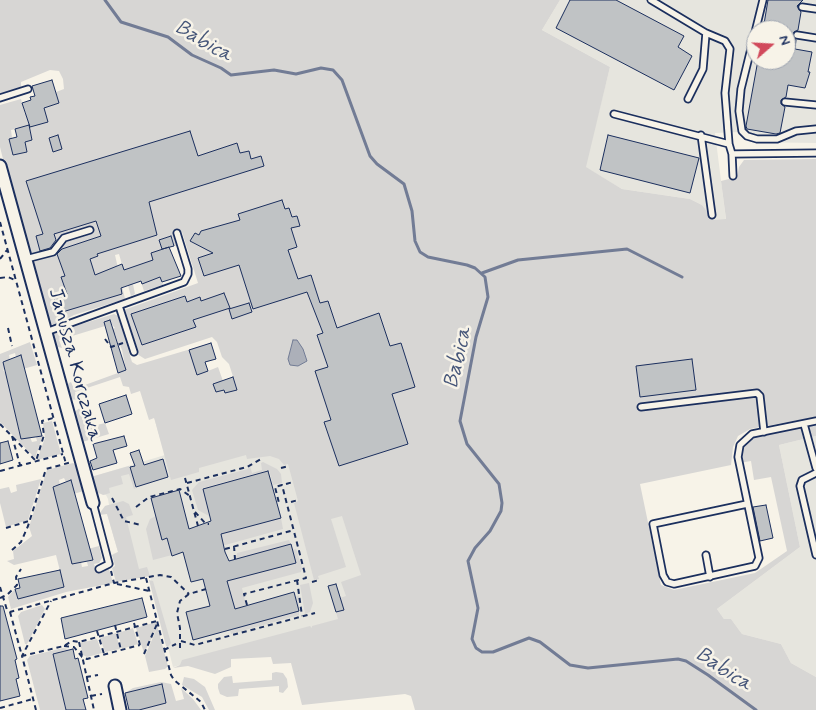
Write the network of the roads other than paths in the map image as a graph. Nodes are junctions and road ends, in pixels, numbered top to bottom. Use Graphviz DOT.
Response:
graph roads {
  1 [pos="651,0"];
  2 [pos="763,0"];
  3 [pos="802,7"];
  4 [pos="816,10"];
  5 [pos="706,33"];
  6 [pos="797,35"];
  7 [pos="816,38"];
  8 [pos="28,90"];
  9 [pos="0,98"];
  10 [pos="688,99"];
  11 [pos="785,102"];
  12 [pos="816,105"];
  13 [pos="614,114"];
  14 [pos="816,129"];
  15 [pos="701,135"];
  16 [pos="729,144"];
  17 [pos="816,153"];
  18 [pos="732,154"];
  19 [pos="0,166"];
  20 [pos="733,176"];
  21 [pos="712,215"];
  22 [pos="90,230"];
  23 [pos="177,233"];
  24 [pos="26,260"];
  25 [pos="119,306"];
  26 [pos="46,332"];
  27 [pos="134,352"];
  28 [pos="641,407"];
  29 [pos="816,421"];
  30 [pos="804,424"];
  31 [pos="764,432"];
  32 [pos="816,468"];
  33 [pos="816,473"];
  34 [pos="93,503"];
  35 [pos="747,504"];
  36 [pos="816,555"];
  37 [pos="706,556"];
  38 [pos="99,568"];
  39 [pos="710,577"];
  40 [pos="115,686"];
  41 [pos="120,710"];
  1 -- 5 [label="lane"];
  2 -- 14 [label="lane"];
  3 -- 4 [label="lane"];
  5 -- 10 [label="lane"];
  5 -- 16 [label="lane"];
  6 -- 7 [label="lane"];
  8 -- 9 [label="lane"];
  11 -- 12 [label="lane"];
  13 -- 15 [label="lane"];
  15 -- 16 [label="lane"];
  15 -- 21 [label="lane"];
  16 -- 18 [label="lane"];
  17 -- 18 [label="lane"];
  18 -- 20 [label="lane"];
  19 -- 24 [label="street, Janusza Korczaka"];
  22 -- 24 [label="lane"];
  23 -- 25 [label="lane"];
  24 -- 26 [label="street, Janusza Korczaka"];
  25 -- 26 [label="lane"];
  25 -- 27 [label="lane"];
  26 -- 34 [label="street, Janusza Korczaka"];
  28 -- 31 [label="lane"];
  29 -- 30 [label="lane"];
  30 -- 31 [label="lane"];
  30 -- 32 [label="lane"];
  31 -- 35 [label="lane"];
  33 -- 36 [label="lane"];
  34 -- 38 [label="lane, Janusza Korczaka"];
  35 -- 39 [label="lane"];
  35 -- 39 [label="lane"];
  37 -- 39 [label="lane"];
  40 -- 41 [label="street"];
}
